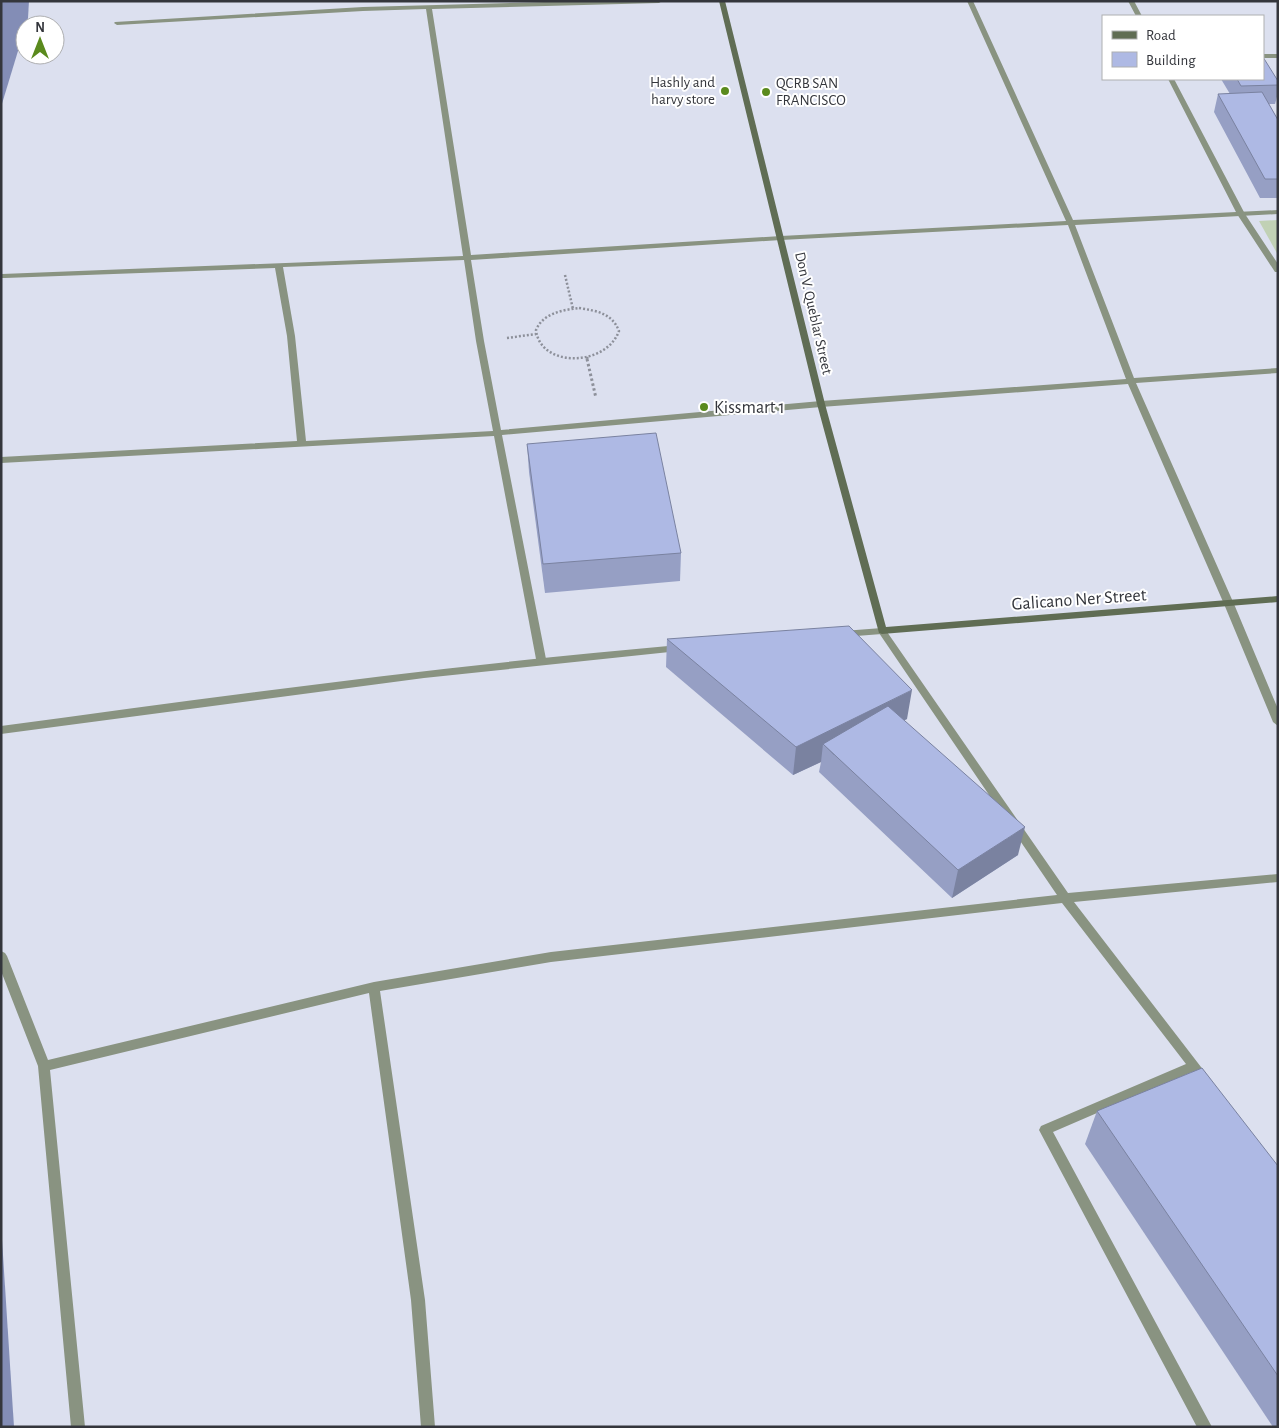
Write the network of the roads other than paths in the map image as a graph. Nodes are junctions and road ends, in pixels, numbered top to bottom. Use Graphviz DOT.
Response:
graph roads {
  1 [pos="658,1"];
  2 [pos="722,1"];
  3 [pos="970,1"];
  4 [pos="1132,1"];
  5 [pos="429,9"];
  6 [pos="1139,15"];
  7 [pos="117,23"];
  8 [pos="1264,56"];
  9 [pos="1278,56"];
  10 [pos="1172,80"];
  11 [pos="1278,212"];
  12 [pos="1240,214"];
  13 [pos="1070,222"];
  14 [pos="781,238"];
  15 [pos="466,258"];
  16 [pos="279,266"];
  17 [pos="1278,270"];
  18 [pos="5,276"];
  19 [pos="1278,370"];
  20 [pos="1130,382"];
  21 [pos="821,404"];
  22 [pos="497,433"];
  23 [pos="302,444"];
  24 [pos="1,460"];
  25 [pos="1278,599"];
  26 [pos="1229,604"];
  27 [pos="882,631"];
  28 [pos="833,635"];
  29 [pos="687,647"];
  30 [pos="541,659"];
  31 [pos="1278,722"];
  32 [pos="1,730"];
  33 [pos="1278,878"];
  34 [pos="1066,898"];
  35 [pos="1,956"];
  36 [pos="374,987"];
  37 [pos="44,1066"];
  38 [pos="1194,1066"];
  39 [pos="1212,1090"];
  40 [pos="78,1427"];
  41 [pos="428,1427"];
  42 [pos="1205,1427"];
  1 -- 5 [label="street"];
  2 -- 14 [label="main road, Don V. Queblar Street"];
  3 -- 13 [label="street"];
  4 -- 6 [label="street"];
  5 -- 7 [label="street"];
  5 -- 15 [label="street"];
  8 -- 9 [label="street"];
  10 -- 12 [label="street"];
  11 -- 12 [label="street"];
  12 -- 13 [label="street"];
  12 -- 17 [label="street"];
  13 -- 14 [label="street"];
  13 -- 20 [label="street"];
  14 -- 15 [label="street"];
  14 -- 21 [label="main road, Don V. Queblar Street"];
  15 -- 16 [label="street"];
  15 -- 22 [label="street"];
  16 -- 18 [label="street"];
  16 -- 23 [label="street"];
  19 -- 20 [label="street"];
  20 -- 21 [label="street"];
  20 -- 26 [label="street"];
  21 -- 22 [label="street"];
  21 -- 27 [label="main road, Don V. Queblar Street"];
  22 -- 23 [label="street"];
  22 -- 30 [label="street"];
  23 -- 24 [label="street"];
  25 -- 26 [label="main road, Galicano Ner Street"];
  26 -- 27 [label="main road, Galicano Ner Street"];
  26 -- 31 [label="street"];
  27 -- 28 [label="street"];
  27 -- 34 [label="street"];
  29 -- 30 [label="street"];
  30 -- 32 [label="street"];
  33 -- 34 [label="street"];
  34 -- 36 [label="street"];
  34 -- 38 [label="street"];
  35 -- 37 [label="street"];
  36 -- 37 [label="street"];
  36 -- 41 [label="street"];
  37 -- 40 [label="street"];
  38 -- 39 [label="street"];
  38 -- 42 [label="street"];
}
